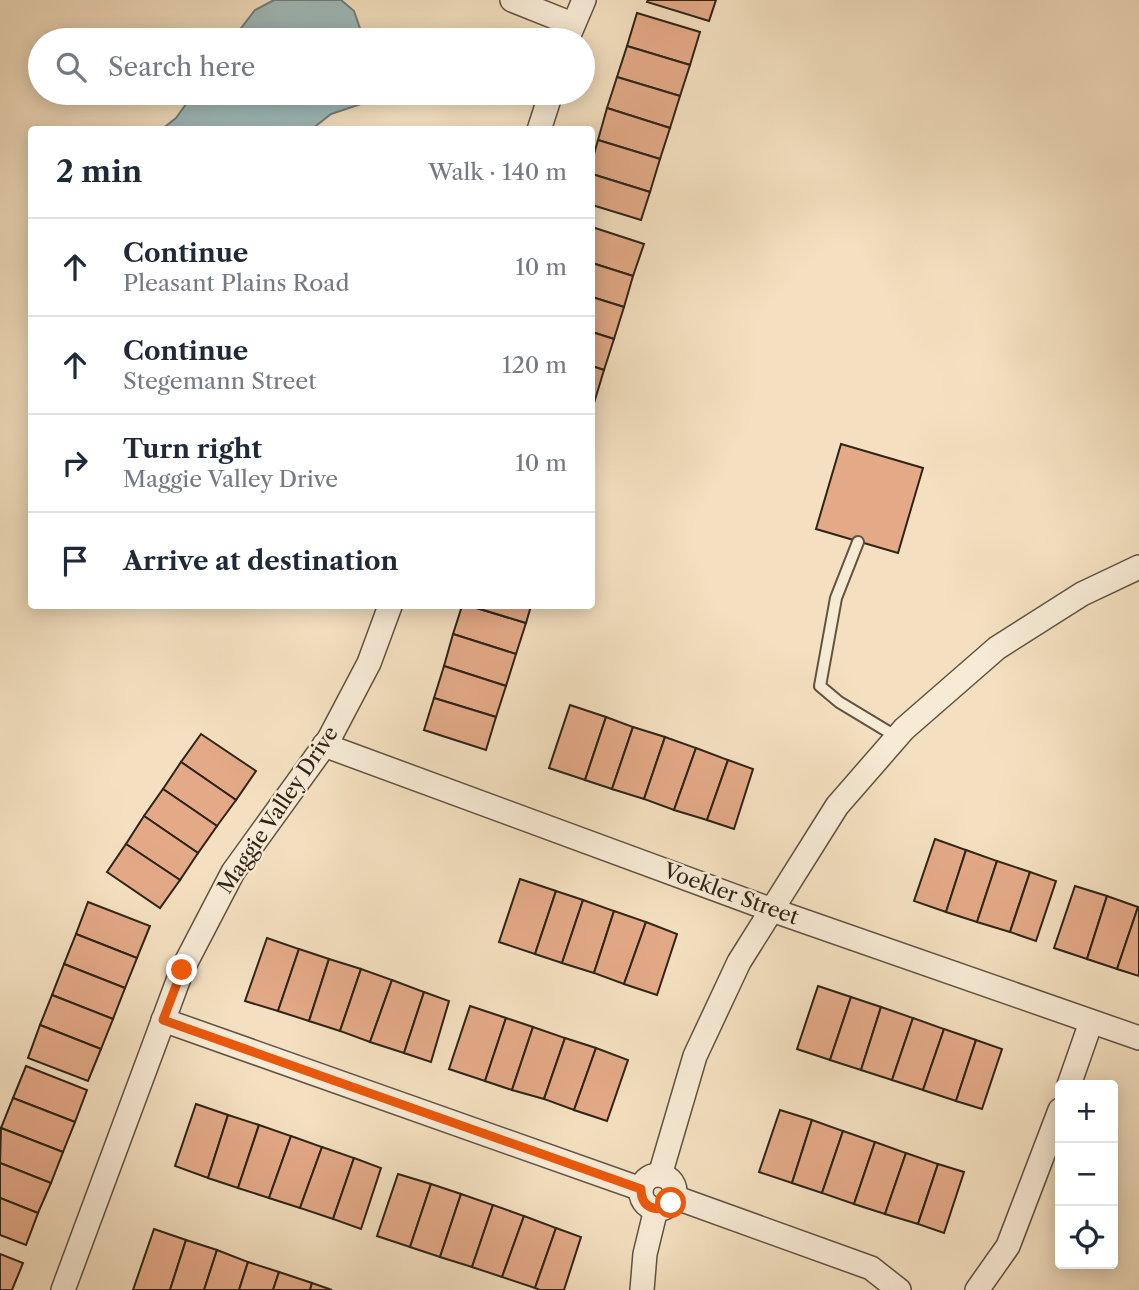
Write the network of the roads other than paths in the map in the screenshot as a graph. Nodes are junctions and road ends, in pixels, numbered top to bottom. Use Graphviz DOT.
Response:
graph roads {
  1 [pos="512,0"];
  2 [pos="584,0"];
  3 [pos="563,28"];
  4 [pos="572,28"];
  5 [pos="547,105"];
  6 [pos="540,126"];
  7 [pos="858,542"];
  8 [pos="1139,568"];
  9 [pos="389,609"];
  10 [pos="897,737"];
  11 [pos="324,745"];
  12 [pos="772,910"];
  13 [pos="163,1020"];
  14 [pos="1091,1022"];
  15 [pos="1139,1038"];
  16 [pos="1071,1080"];
  17 [pos="1055,1123"];
  18 [pos="660,1175"];
  19 [pos="641,1189"];
  20 [pos="665,1203"];
  21 [pos="63,1290"];
  22 [pos="642,1290"];
  23 [pos="899,1290"];
  24 [pos="977,1290"];
  1 -- 3 [label="street"];
  2 -- 4 [label="street"];
  5 -- 6 [label="street"];
  7 -- 10 [label="lane"];
  8 -- 10 [label="street"];
  9 -- 11 [label="street, Maggie Valley Drive"];
  10 -- 12 [label="street"];
  11 -- 12 [label="street, Voekler Street"];
  11 -- 13 [label="street, Maggie Valley Drive"];
  12 -- 14 [label="street, Voekler Street"];
  12 -- 18 [label="street"];
  13 -- 19 [label="street"];
  13 -- 21 [label="street, Maggie Valley Drive"];
  14 -- 15 [label="street, Voekler Street"];
  14 -- 16 [label="street"];
  17 -- 24 [label="street"];
  18 -- 19 [label="street"];
  18 -- 20 [label="street"];
  19 -- 20 [label="street"];
  20 -- 22 [label="street"];
  20 -- 23 [label="street"];
}
